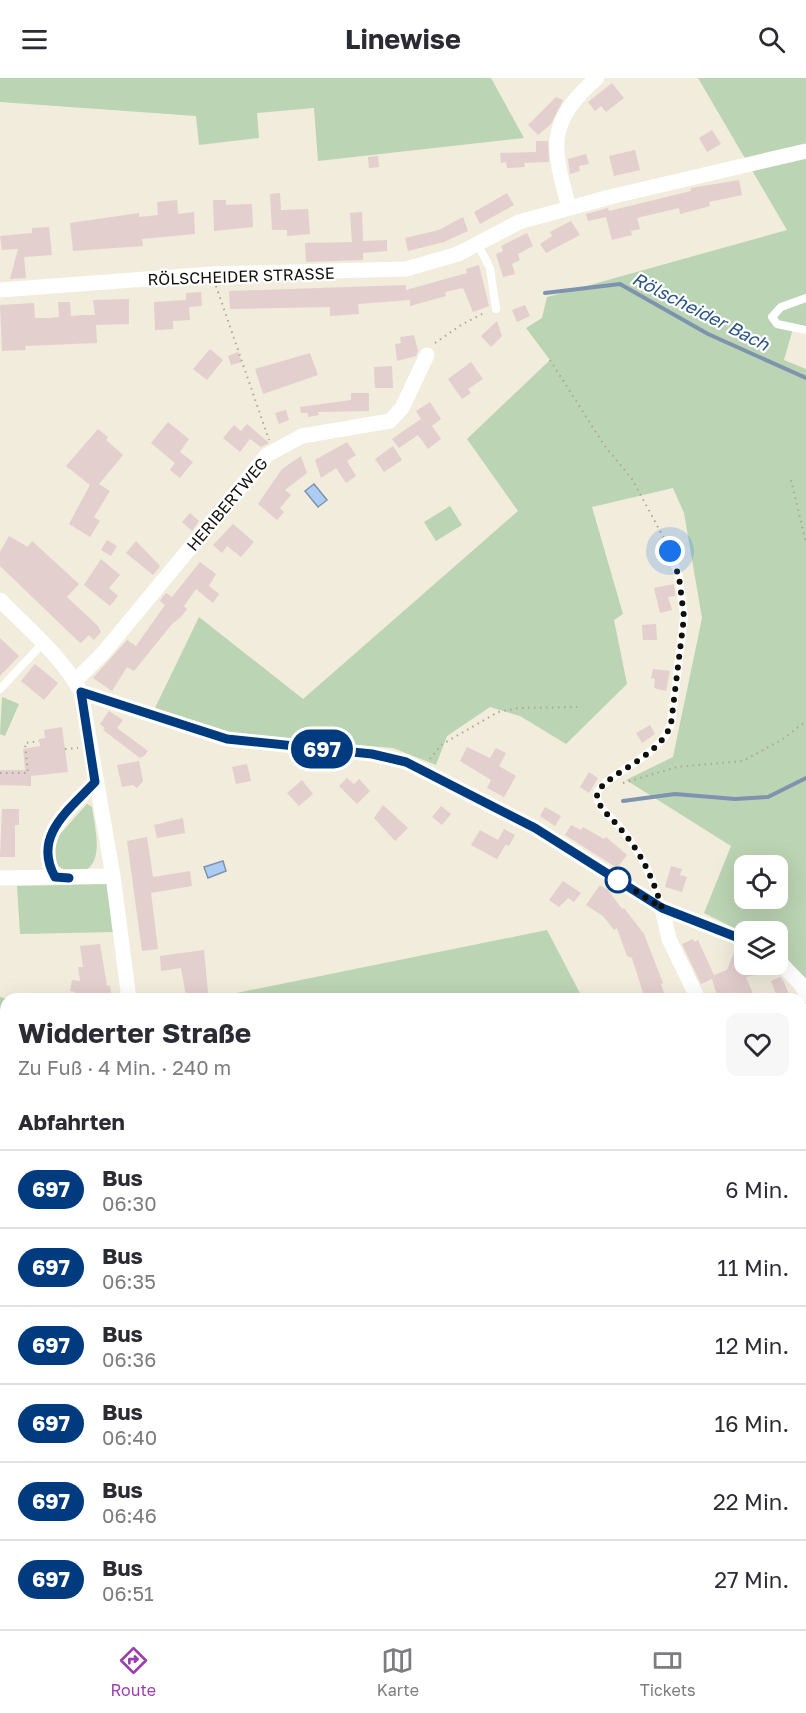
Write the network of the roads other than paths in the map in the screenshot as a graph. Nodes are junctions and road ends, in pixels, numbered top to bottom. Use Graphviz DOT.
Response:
graph roads {
  1 [pos="597,78"];
  2 [pos="806,151"];
  3 [pos="569,207"];
  4 [pos="478,245"];
  5 [pos="0,290"];
  6 [pos="806,298"];
  7 [pos="496,309"];
  8 [pos="806,330"];
  9 [pos="427,355"];
  10 [pos="670,551"];
  11 [pos="0,600"];
  12 [pos="43,643"];
  13 [pos="78,686"];
  14 [pos="0,689"];
  15 [pos="95,782"];
  16 [pos="113,876"];
  17 [pos="55,877"];
  18 [pos="0,878"];
  19 [pos="662,908"];
  20 [pos="734,936"];
  21 [pos="788,970"];
  22 [pos="128,993"];
  23 [pos="695,993"];
  24 [pos="805,993"];
  1 -- 3 [label="street"];
  2 -- 3 [label="street, RÖLSCHEIDER STRASSE"];
  3 -- 4 [label="street, RÖLSCHEIDER STRASSE"];
  4 -- 5 [label="street, RÖLSCHEIDER STRASSE"];
  4 -- 7 [label="lane"];
  6 -- 8 [label="lane"];
  9 -- 13 [label="street, HERIBERTWEG"];
  10 -- 19 [label="lane"];
  11 -- 12 [label="street"];
  12 -- 13 [label="street"];
  12 -- 14 [label="lane"];
  13 -- 15 [label="street"];
  13 -- 19 [label="street"];
  15 -- 16 [label="street"];
  15 -- 17 [label="street"];
  16 -- 17 [label="street"];
  16 -- 22 [label="street"];
  17 -- 18 [label="street"];
  19 -- 20 [label="street"];
  19 -- 23 [label="street"];
  21 -- 24 [label="street"];
}
